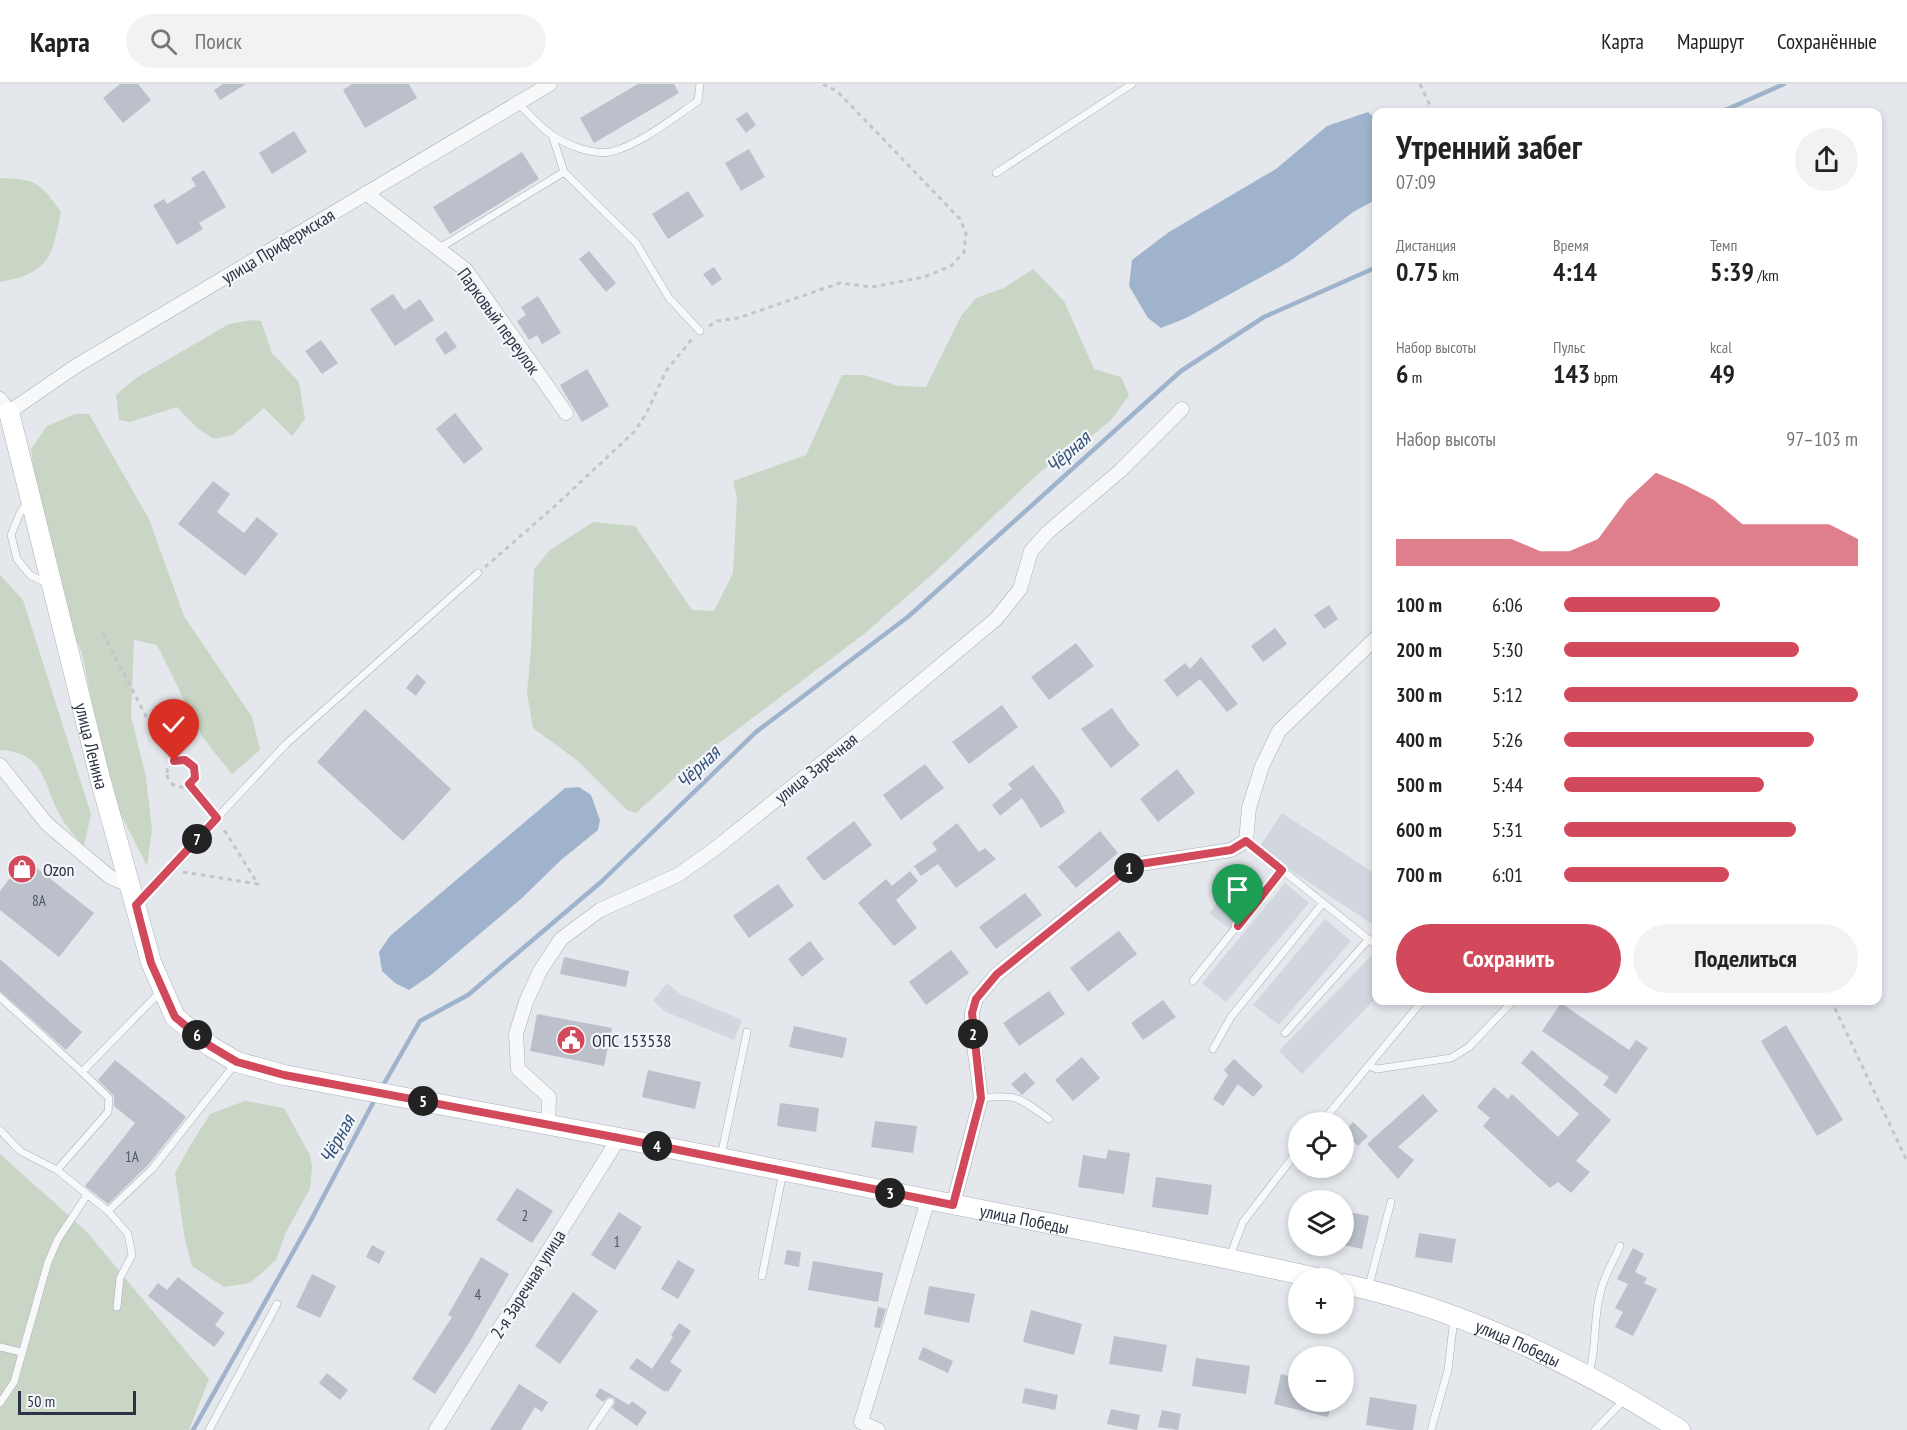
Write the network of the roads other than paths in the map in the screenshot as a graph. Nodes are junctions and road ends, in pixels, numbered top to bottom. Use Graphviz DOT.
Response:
graph roads {
  1 [pos="550,84"];
  2 [pos="700,84"];
  3 [pos="1131,84"];
  4 [pos="518,103"];
  5 [pos="552,135"];
  6 [pos="564,172"];
  7 [pos="996,173"];
  8 [pos="366,193"];
  9 [pos="437,249"];
  10 [pos="700,331"];
  11 [pos="4,409"];
  12 [pos="1182,410"];
  13 [pos="566,413"];
  14 [pos="30,497"];
  15 [pos="478,573"];
  16 [pos="53,587"];
  17 [pos="1372,641"];
  18 [pos="0,765"];
  19 [pos="1246,841"];
  20 [pos="1282,870"];
  21 [pos="129,885"];
  22 [pos="1323,903"];
  23 [pos="136,905"];
  24 [pos="1368,939"];
  25 [pos="1372,942"];
  26 [pos="1193,981"];
  27 [pos="163,989"];
  28 [pos="0,996"];
  29 [pos="1419,1005"];
  30 [pos="1509,1005"];
  31 [pos="747,1032"];
  32 [pos="1285,1033"];
  33 [pos="1213,1049"];
  34 [pos="237,1062"];
  35 [pos="1369,1066"];
  36 [pos="82,1072"];
  37 [pos="981,1098"];
  38 [pos="1330,1112"];
  39 [pos="1049,1119"];
  40 [pos="548,1125"];
  41 [pos="0,1130"];
  42 [pos="619,1138"];
  43 [pos="721,1159"];
  44 [pos="1288,1163"];
  45 [pos="57,1170"];
  46 [pos="783,1172"];
  47 [pos="87,1195"];
  48 [pos="928,1200"];
  49 [pos="1391,1202"];
  50 [pos="953,1205"];
  51 [pos="108,1211"];
  52 [pos="1620,1246"];
  53 [pos="1229,1259"];
  54 [pos="1288,1272"];
  55 [pos="762,1276"];
  56 [pos="1354,1286"];
  57 [pos="1368,1289"];
  58 [pos="277,1304"];
  59 [pos="117,1307"];
  60 [pos="1454,1315"];
  61 [pos="0,1347"];
  62 [pos="21,1353"];
  63 [pos="1588,1377"];
  64 [pos="1628,1397"];
  65 [pos="610,1402"];
  66 [pos="0,1403"];
  67 [pos="439,1429"];
  68 [pos="209,1430"];
  69 [pos="591,1430"];
  70 [pos="878,1430"];
  71 [pos="1431,1430"];
  72 [pos="1595,1430"];
  73 [pos="1680,1430"];
  1 -- 4 [label="street, улица Прифермская"];
  2 -- 5 [label="lane"];
  3 -- 7 [label="lane"];
  4 -- 5 [label="lane"];
  4 -- 8 [label="street, улица Прифермская"];
  5 -- 6 [label="lane"];
  6 -- 9 [label="lane"];
  6 -- 10 [label="lane"];
  8 -- 9 [label="street, Парковый переулок"];
  8 -- 11 [label="street, улица Прифермская"];
  9 -- 13 [label="street, Парковый переулок"];
  11 -- 14 [label="street, улица Ленина"];
  12 -- 40 [label="street, улица Заречная"];
  14 -- 16 [label="street, улица Ленина"];
  14 -- 16 [label="lane"];
  15 -- 23 [label="lane"];
  16 -- 21 [label="street, улица Ленина"];
  17 -- 19 [label="street"];
  18 -- 21 [label="street"];
  19 -- 20 [label="lane"];
  19 -- 37 [label="street"];
  20 -- 22 [label="lane"];
  20 -- 26 [label="lane"];
  21 -- 23 [label="street, улица Ленина"];
  22 -- 24 [label="lane"];
  22 -- 33 [label="lane"];
  23 -- 27 [label="street, улица Ленина"];
  24 -- 25 [label="lane"];
  24 -- 32 [label="lane"];
  27 -- 34 [label="street, улица Ленина"];
  27 -- 36 [label="lane"];
  28 -- 36 [label="lane"];
  29 -- 35 [label="lane"];
  30 -- 35 [label="lane"];
  31 -- 43 [label="lane"];
  34 -- 40 [label="street, улица Победы"];
  34 -- 51 [label="lane"];
  35 -- 38 [label="lane"];
  36 -- 45 [label="lane"];
  37 -- 39 [label="lane"];
  37 -- 50 [label="street"];
  40 -- 42 [label="street, улица Победы"];
  41 -- 45 [label="lane"];
  42 -- 43 [label="street, улица Победы"];
  42 -- 67 [label="street, 2-я Заречная улица"];
  43 -- 46 [label="street, улица Победы"];
  44 -- 53 [label="lane"];
  45 -- 47 [label="lane"];
  46 -- 48 [label="street, улица Победы"];
  46 -- 55 [label="lane"];
  47 -- 51 [label="lane"];
  47 -- 62 [label="lane"];
  48 -- 50 [label="street, улица Победы"];
  48 -- 70 [label="street"];
  49 -- 57 [label="lane"];
  50 -- 53 [label="street, улица Победы"];
  51 -- 59 [label="lane"];
  52 -- 63 [label="lane"];
  53 -- 54 [label="street, улица Победы"];
  56 -- 57 [label="street, улица Победы"];
  57 -- 60 [label="street, улица Победы"];
  58 -- 68 [label="lane"];
  60 -- 63 [label="street, улица Победы"];
  60 -- 71 [label="lane"];
  61 -- 62 [label="lane"];
  62 -- 66 [label="lane"];
  63 -- 64 [label="street, улица Победы"];
  64 -- 72 [label="lane"];
  64 -- 73 [label="street, улица Победы"];
  65 -- 69 [label="lane"];
}
